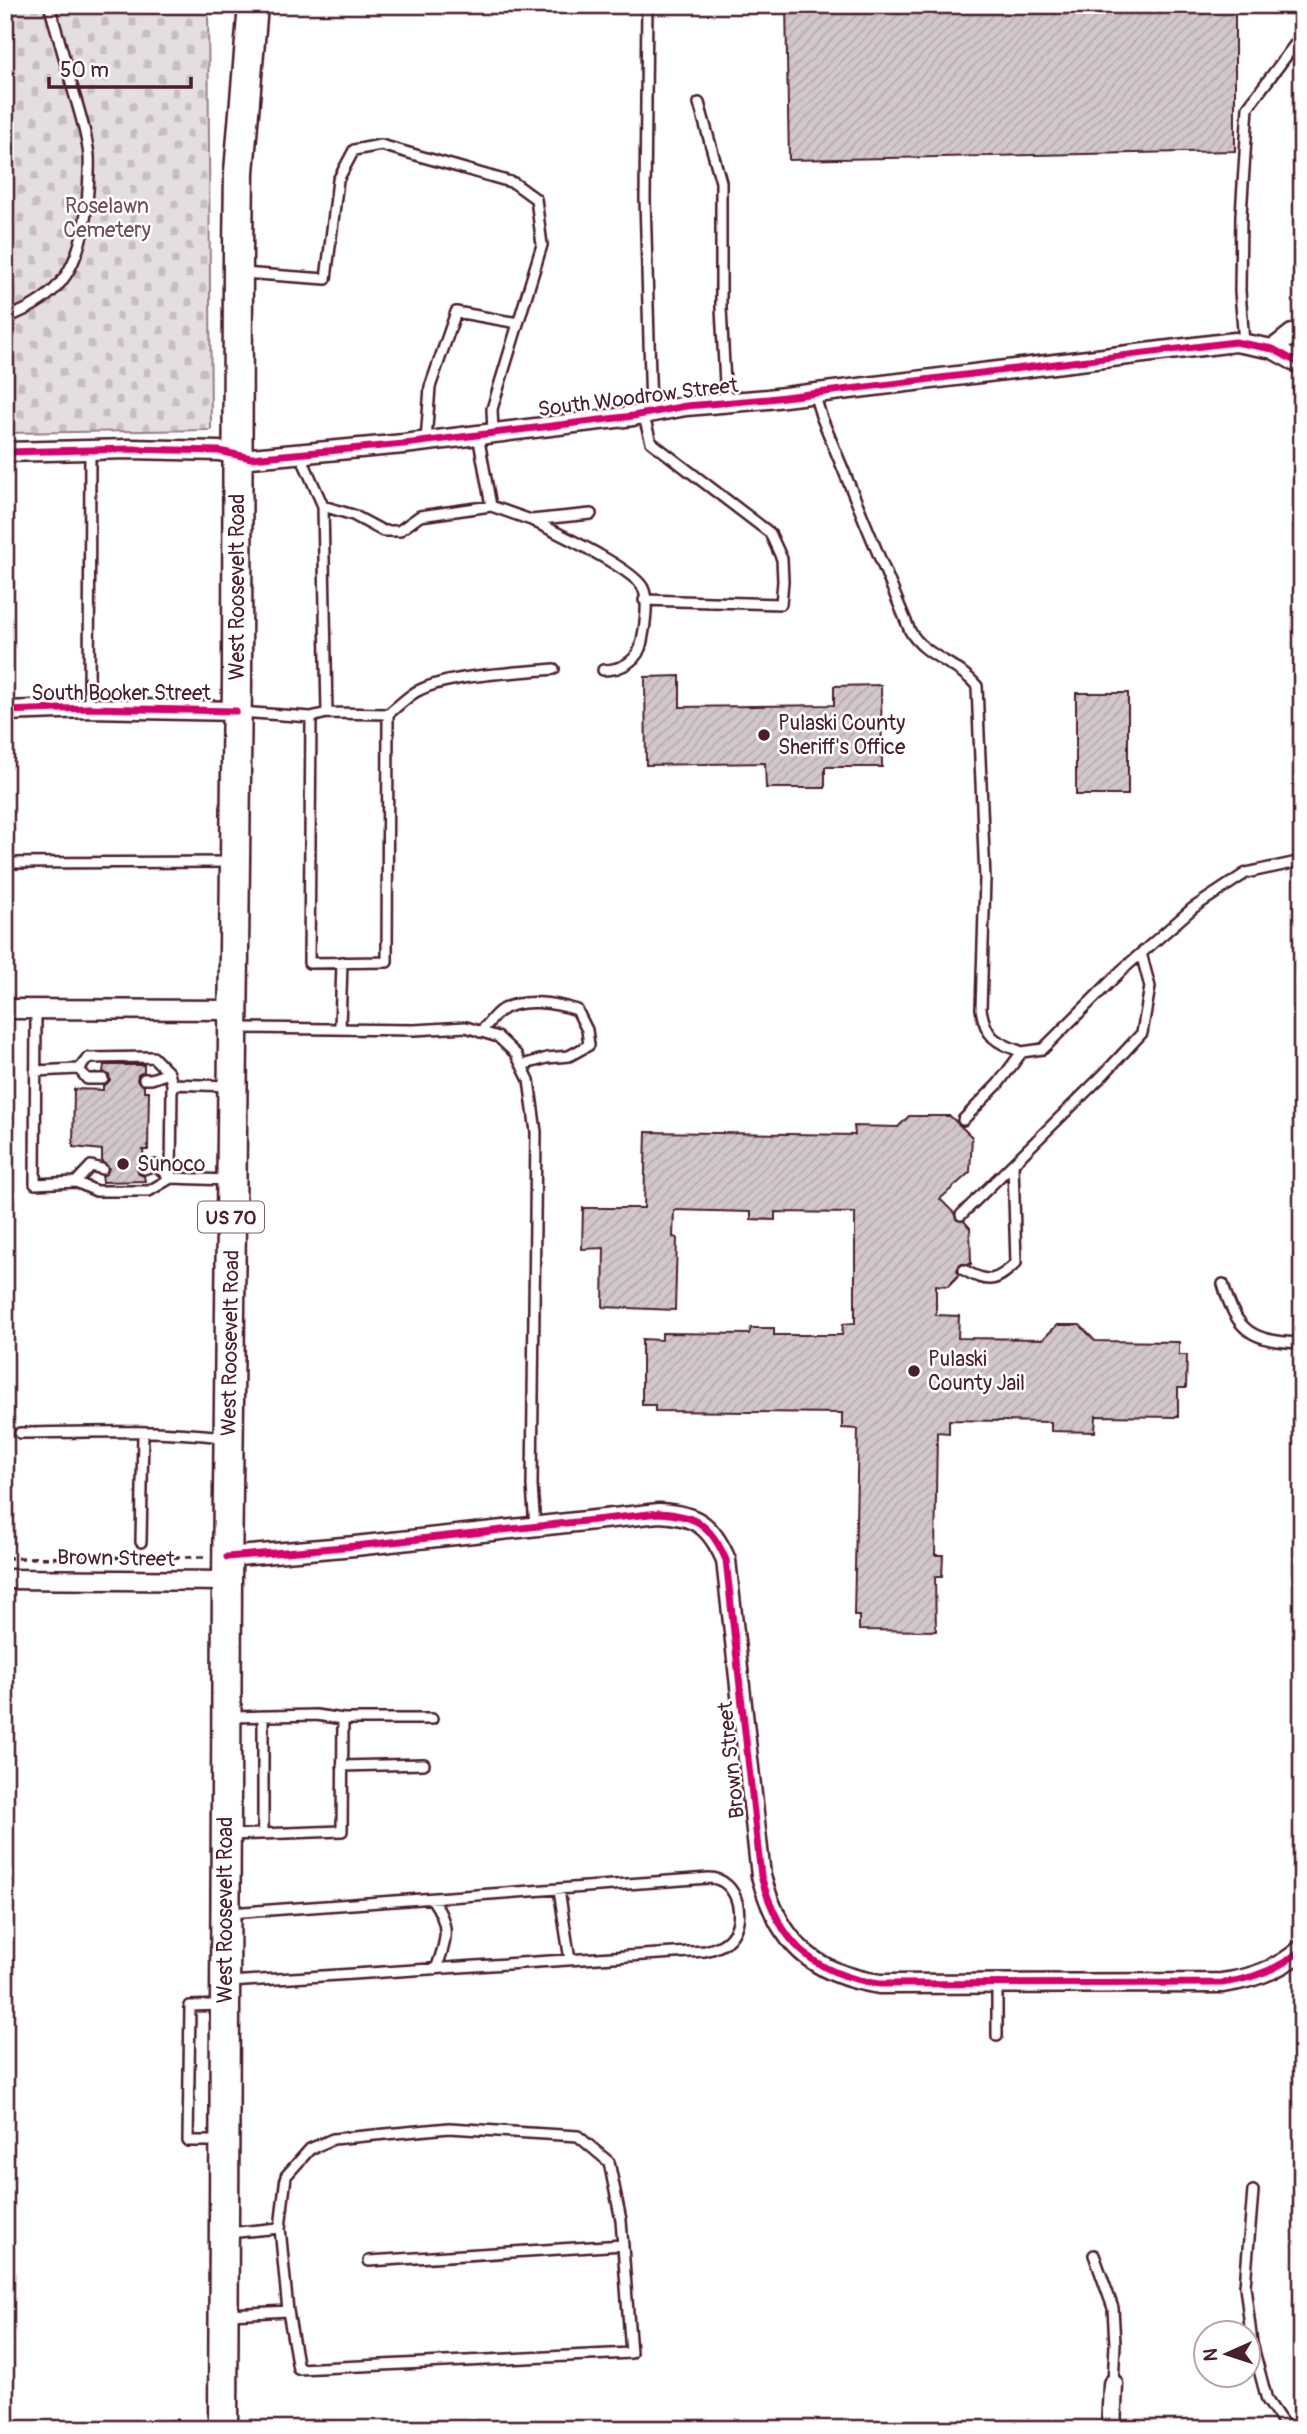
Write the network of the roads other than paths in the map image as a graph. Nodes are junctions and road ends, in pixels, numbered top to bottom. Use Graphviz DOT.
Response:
graph roads {
  1 [pos="49,5"];
  2 [pos="253,5"];
  3 [pos="647,5"];
  4 [pos="1302,35"];
  5 [pos="699,103"];
  6 [pos="238,272"];
  7 [pos="5,318"];
  8 [pos="518,323"];
  9 [pos="1302,332"];
  10 [pos="1244,343"];
  11 [pos="1273,349"];
  12 [pos="1302,365"];
  13 [pos="814,393"];
  14 [pos="726,402"];
  15 [pos="647,413"];
  16 [pos="485,434"];
  17 [pos="426,441"];
  18 [pos="90,450"];
  19 [pos="5,452"];
  20 [pos="300,454"];
  21 [pos="238,456"];
  22 [pos="323,506"];
  23 [pos="491,506"];
  24 [pos="590,514"];
  25 [pos="531,520"];
  26 [pos="645,600"];
  27 [pos="554,669"];
  28 [pos="603,670"];
  29 [pos="89,708"];
  30 [pos="5,710"];
  31 [pos="236,711"];
  32 [pos="327,713"];
  33 [pos="388,714"];
  34 [pos="310,717"];
  35 [pos="1302,861"];
  36 [pos="235,862"];
  37 [pos="5,863"];
  38 [pos="1141,953"];
  39 [pos="342,962"];
  40 [pos="5,1009"];
  41 [pos="36,1010"];
  42 [pos="233,1019"];
  43 [pos="340,1028"];
  44 [pos="481,1032"];
  45 [pos="1022,1052"];
  46 [pos="522,1065"];
  47 [pos="79,1069"];
  48 [pos="35,1071"];
  49 [pos="169,1073"];
  50 [pos="103,1079"];
  51 [pos="144,1079"];
  52 [pos="172,1084"];
  53 [pos="232,1086"];
  54 [pos="963,1120"];
  55 [pos="144,1159"];
  56 [pos="102,1164"];
  57 [pos="155,1165"];
  58 [pos="1013,1165"];
  59 [pos="144,1169"];
  60 [pos="171,1178"];
  61 [pos="232,1180"];
  62 [pos="76,1182"];
  63 [pos="961,1215"];
  64 [pos="964,1270"];
  65 [pos="1223,1284"];
  66 [pos="1302,1343"];
  67 [pos="143,1432"];
  68 [pos="20,1433"];
  69 [pos="229,1437"];
  70 [pos="535,1527"];
  71 [pos="141,1542"];
  72 [pos="219,1565"];
  73 [pos="5,1579"];
  74 [pos="263,1716"];
  75 [pos="226,1717"];
  76 [pos="343,1718"];
  77 [pos="432,1719"];
  78 [pos="424,1765"];
  79 [pos="342,1766"];
  80 [pos="263,1834"];
  81 [pos="225,1835"];
  82 [pos="559,1890"];
  83 [pos="432,1899"];
  84 [pos="225,1913"];
  85 [pos="1302,1949"];
  86 [pos="569,1960"];
  87 [pos="436,1969"];
  88 [pos="997,1983"];
  89 [pos="225,1994"];
  90 [pos="997,2036"];
  91 [pos="1253,2191"];
  92 [pos="280,2228"];
  93 [pos="224,2234"];
  94 [pos="623,2245"];
  95 [pos="1094,2255"];
  96 [pos="369,2262"];
  97 [pos="288,2311"];
  98 [pos="223,2314"];
  99 [pos="1113,2384"];
  100 [pos="139,2429"];
  101 [pos="176,2429"];
  102 [pos="223,2429"];
  103 [pos="1111,2429"];
  104 [pos="1292,2429"];
  1 -- 7 [label="lane"];
  2 -- 6 [label="main road, West Roosevelt Road / US 70"];
  3 -- 15 [label="lane"];
  4 -- 10 [label="lane"];
  5 -- 14 [label="lane"];
  6 -- 8 [label="lane"];
  6 -- 21 [label="main road, West Roosevelt Road / US 70"];
  8 -- 16 [label="lane"];
  8 -- 17 [label="lane"];
  9 -- 11 [label="street"];
  10 -- 11 [label="street, South Woodrow Street"];
  10 -- 13 [label="street, South Woodrow Street"];
  11 -- 12 [label="street, South Woodrow Street"];
  13 -- 14 [label="street, South Woodrow Street"];
  13 -- 45 [label="lane"];
  14 -- 15 [label="street, South Woodrow Street"];
  15 -- 16 [label="street, South Woodrow Street"];
  15 -- 26 [label="lane"];
  16 -- 17 [label="street, South Woodrow Street"];
  16 -- 23 [label="lane"];
  17 -- 20 [label="street, South Woodrow Street"];
  18 -- 19 [label="street, South Woodrow Street"];
  18 -- 21 [label="street, South Woodrow Street"];
  18 -- 29 [label="lane"];
  20 -- 21 [label="street, South Woodrow Street"];
  20 -- 22 [label="lane"];
  21 -- 31 [label="main road, West Roosevelt Road / US 70"];
  22 -- 23 [label="lane"];
  22 -- 32 [label="lane"];
  23 -- 25 [label="lane"];
  24 -- 25 [label="lane"];
  25 -- 26 [label="lane"];
  26 -- 28 [label="lane"];
  27 -- 33 [label="lane"];
  29 -- 30 [label="street, South Booker Street"];
  29 -- 31 [label="street, South Booker Street"];
  31 -- 34 [label="lane"];
  31 -- 36 [label="main road, West Roosevelt Road / US 70"];
  32 -- 33 [label="lane"];
  32 -- 34 [label="lane"];
  33 -- 39 [label="lane"];
  34 -- 39 [label="lane"];
  35 -- 38 [label="lane"];
  36 -- 37 [label="lane"];
  36 -- 42 [label="main road, West Roosevelt Road / US 70"];
  38 -- 45 [label="lane"];
  38 -- 58 [label="lane"];
  39 -- 43 [label="lane"];
  40 -- 41 [label="street"];
  41 -- 42 [label="street"];
  41 -- 48 [label="lane"];
  42 -- 43 [label="lane"];
  42 -- 53 [label="main road, West Roosevelt Road / US 70"];
  43 -- 44 [label="lane"];
  44 -- 46 [label="lane"];
  44 -- 46 [label="lane"];
  45 -- 54 [label="lane"];
  46 -- 70 [label="lane"];
  47 -- 48 [label="lane"];
  47 -- 49 [label="lane"];
  47 -- 50 [label="lane"];
  48 -- 62 [label="lane"];
  49 -- 51 [label="lane"];
  49 -- 52 [label="lane"];
  52 -- 53 [label="lane"];
  52 -- 60 [label="lane"];
  53 -- 61 [label="main road, West Roosevelt Road / US 70"];
  55 -- 57 [label="lane"];
  56 -- 62 [label="lane"];
  57 -- 59 [label="lane"];
  57 -- 60 [label="lane"];
  58 -- 63 [label="lane"];
  58 -- 64 [label="lane"];
  60 -- 61 [label="lane"];
  60 -- 62 [label="lane"];
  61 -- 69 [label="main road, West Roosevelt Road / US 70"];
  65 -- 66 [label="lane"];
  67 -- 68 [label="lane"];
  67 -- 69 [label="lane"];
  67 -- 71 [label="lane"];
  69 -- 72 [label="main road, West Roosevelt Road / US 70"];
  70 -- 72 [label="street, Brown Street"];
  70 -- 88 [label="street, Brown Street"];
  72 -- 73 [label="street, Brown Street"];
  72 -- 75 [label="main road, West Roosevelt Road / US 70"];
  74 -- 75 [label="lane"];
  74 -- 76 [label="lane"];
  74 -- 80 [label="lane"];
  75 -- 81 [label="main road, West Roosevelt Road / US 70"];
  76 -- 77 [label="lane"];
  76 -- 79 [label="lane"];
  78 -- 79 [label="lane"];
  79 -- 80 [label="lane"];
  80 -- 81 [label="lane"];
  81 -- 84 [label="main road, West Roosevelt Road / US 70"];
  82 -- 83 [label="lane"];
  82 -- 86 [label="lane"];
  82 -- 86 [label="lane"];
  83 -- 84 [label="lane"];
  83 -- 87 [label="lane"];
  84 -- 89 [label="main road, West Roosevelt Road / US 70"];
  85 -- 88 [label="street, Brown Street"];
  86 -- 87 [label="lane"];
  87 -- 89 [label="lane"];
  88 -- 90 [label="lane"];
  89 -- 93 [label="main road, West Roosevelt Road / US 70"];
  91 -- 104 [label="lane"];
  92 -- 93 [label="lane"];
  92 -- 94 [label="lane"];
  92 -- 97 [label="lane"];
  93 -- 98 [label="main road, West Roosevelt Road / US 70"];
  94 -- 96 [label="lane"];
  94 -- 97 [label="lane"];
  95 -- 99 [label="lane"];
  97 -- 98 [label="lane"];
  98 -- 102 [label="main road, West Roosevelt Road / US 70"];
  99 -- 103 [label="street"];
  100 -- 101 [label="lane"];
}
